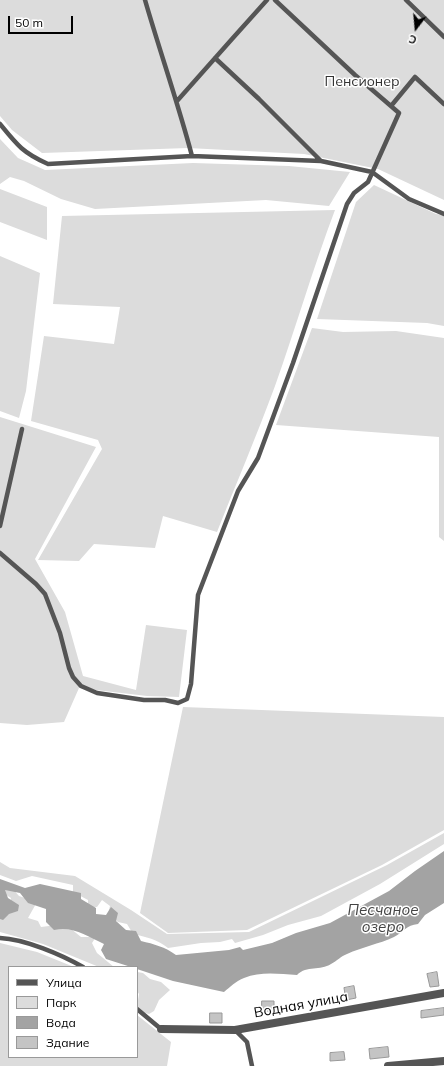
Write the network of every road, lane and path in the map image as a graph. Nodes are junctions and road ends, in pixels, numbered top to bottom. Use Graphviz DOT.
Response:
graph roads {
  1 [pos="145,0"];
  2 [pos="267,0"];
  3 [pos="275,0"];
  4 [pos="406,0"];
  5 [pos="444,37"];
  6 [pos="215,58"];
  7 [pos="177,101"];
  8 [pos="444,104"];
  9 [pos="391,106"];
  10 [pos="0,124"];
  11 [pos="192,156"];
  12 [pos="321,161"];
  13 [pos="372,172"];
  14 [pos="444,214"];
  15 [pos="22,429"];
  16 [pos="0,526"];
  17 [pos="0,553"];
  18 [pos="0,938"];
  19 [pos="81,966"];
  20 [pos="444,993"];
  21 [pos="138,1011"];
  22 [pos="161,1029"];
  23 [pos="235,1030"];
  24 [pos="444,1061"];
  25 [pos="252,1066"];
  26 [pos="388,1066"];
  1 -- 7 [label="lane"];
  2 -- 6 [label="lane"];
  3 -- 9 [label="lane"];
  4 -- 5 [label="lane"];
  6 -- 7 [label="lane"];
  6 -- 12 [label="lane"];
  7 -- 11 [label="lane"];
  8 -- 9 [label="lane"];
  9 -- 13 [label="lane"];
  10 -- 11 [label="lane"];
  11 -- 12 [label="lane"];
  12 -- 13 [label="lane"];
  13 -- 14 [label="lane"];
  13 -- 17 [label="lane"];
  15 -- 16 [label="lane"];
  18 -- 19 [label="lane"];
  20 -- 23 [label="street, Водная улица"];
  21 -- 22 [label="lane"];
  22 -- 23 [label="street, Водная улица"];
  23 -- 25 [label="lane"];
  24 -- 26 [label="street"];
}
